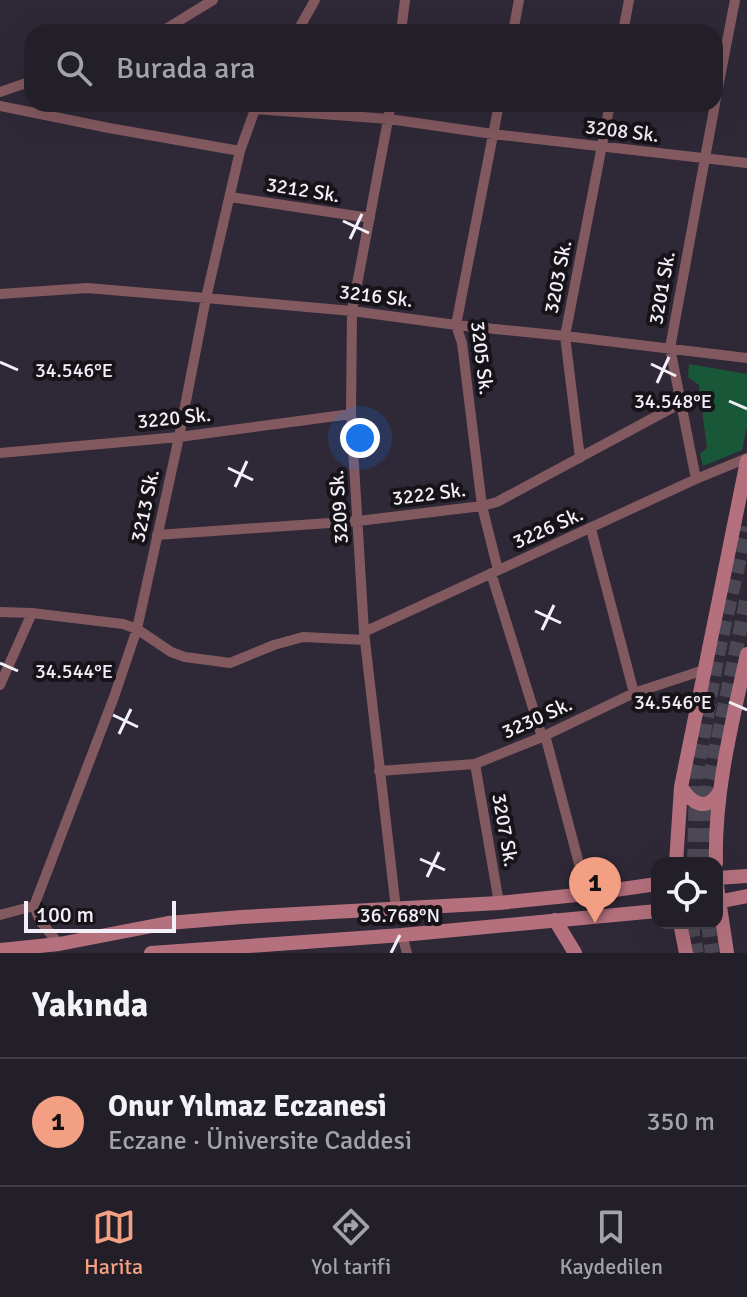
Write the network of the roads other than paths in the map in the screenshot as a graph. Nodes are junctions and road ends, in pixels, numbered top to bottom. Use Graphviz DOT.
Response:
graph roads {
  1 [pos="213,0"];
  2 [pos="315,0"];
  3 [pos="405,0"];
  4 [pos="519,0"];
  5 [pos="629,0"];
  6 [pos="735,0"];
  7 [pos="174,24"];
  8 [pos="302,24"];
  9 [pos="402,24"];
  10 [pos="514,24"];
  11 [pos="624,24"];
  12 [pos="723,62"];
  13 [pos="24,84"];
  14 [pos="0,92"];
  15 [pos="0,106"];
  16 [pos="24,111"];
  17 [pos="30,112"];
  18 [pos="254,112"];
  19 [pos="317,112"];
  20 [pos="390,112"];
  21 [pos="497,112"];
  22 [pos="609,112"];
  23 [pos="714,112"];
  24 [pos="389,119"];
  25 [pos="493,134"];
  26 [pos="602,147"];
  27 [pos="240,151"];
  28 [pos="705,159"];
  29 [pos="747,163"];
  30 [pos="230,197"];
  31 [pos="370,218"];
  32 [pos="0,294"];
  33 [pos="206,298"];
  34 [pos="352,311"];
  35 [pos="456,325"];
  36 [pos="565,336"];
  37 [pos="670,348"];
  38 [pos="747,358"];
  39 [pos="681,403"];
  40 [pos="351,414"];
  41 [pos="179,437"];
  42 [pos="0,453"];
  43 [pos="580,458"];
  44 [pos="747,460"];
  45 [pos="696,479"];
  46 [pos="482,506"];
  47 [pos="358,521"];
  48 [pos="591,529"];
  49 [pos="157,535"];
  50 [pos="494,572"];
  51 [pos="0,612"];
  52 [pos="32,613"];
  53 [pos="137,629"];
  54 [pos="364,636"];
  55 [pos="747,654"];
  56 [pos="704,670"];
  57 [pos="0,685"];
  58 [pos="634,693"];
  59 [pos="741,706"];
  60 [pos="544,736"];
  61 [pos="475,764"];
  62 [pos="379,771"];
  63 [pos="681,787"];
  64 [pos="721,788"];
  65 [pos="676,857"];
  66 [pos="716,857"];
  67 [pos="747,876"];
  68 [pos="723,878"];
  69 [pos="651,885"];
  70 [pos="587,894"];
  71 [pos="747,896"];
  72 [pos="723,901"];
  73 [pos="499,903"];
  74 [pos="34,906"];
  75 [pos="396,909"];
  76 [pos="651,912"];
  77 [pos="0,915"];
  78 [pos="555,920"];
  79 [pos="681,929"];
  80 [pos="723,929"];
  81 [pos="402,935"];
  82 [pos="59,944"];
  83 [pos="0,950"];
  84 [pos="171,952"];
  85 [pos="151,953"];
  86 [pos="407,953"];
  87 [pos="575,953"];
  88 [pos="686,953"];
  89 [pos="727,953"];
  1 -- 7 [label="street"];
  2 -- 8 [label="street"];
  3 -- 9 [label="street"];
  4 -- 10 [label="street"];
  5 -- 11 [label="street"];
  6 -- 12 [label="street, 3201 Sk."];
  13 -- 14 [label="street"];
  15 -- 16 [label="street"];
  17 -- 27 [label="street"];
  18 -- 27 [label="street, 3213 Sk."];
  19 -- 24 [label="street, 3208 Sk."];
  20 -- 24 [label="street, 3209 Sk."];
  21 -- 25 [label="street, 3205 Sk."];
  22 -- 26 [label="street, 3203 Sk."];
  23 -- 28 [label="street, 3201 Sk."];
  24 -- 25 [label="street, 3208 Sk."];
  24 -- 31 [label="street, 3209 Sk."];
  25 -- 26 [label="street, 3208 Sk."];
  25 -- 35 [label="street, 3205 Sk."];
  26 -- 28 [label="street, 3208 Sk."];
  26 -- 36 [label="street, 3203 Sk."];
  27 -- 30 [label="street, 3213 Sk."];
  28 -- 29 [label="street, 3208 Sk."];
  28 -- 37 [label="street, 3201 Sk."];
  30 -- 31 [label="street, 3212 Sk."];
  30 -- 33 [label="street, 3213 Sk."];
  31 -- 34 [label="street, 3209 Sk."];
  32 -- 33 [label="street, 3216 Sk."];
  33 -- 34 [label="street, 3216 Sk."];
  33 -- 41 [label="street, 3213 Sk."];
  34 -- 35 [label="street, 3216 Sk."];
  34 -- 40 [label="street, 3209 Sk."];
  35 -- 36 [label="street, 3216 Sk."];
  35 -- 46 [label="street, 3205 Sk."];
  36 -- 37 [label="street, 3216 Sk."];
  36 -- 43 [label="street, 3203 Sk."];
  37 -- 38 [label="street, 3216 Sk."];
  37 -- 39 [label="street, 3201 Sk."];
  39 -- 43 [label="street, 3222 Sk."];
  39 -- 45 [label="street, 3201 Sk."];
  40 -- 41 [label="street, 3220 Sk."];
  40 -- 47 [label="street, 3209 Sk."];
  41 -- 42 [label="street, 3220 Sk."];
  41 -- 49 [label="street, 3213 Sk."];
  43 -- 46 [label="street, 3222 Sk."];
  44 -- 45 [label="street, 3226 Sk."];
  44 -- 56 [label="main road"];
  45 -- 48 [label="street, 3226 Sk."];
  46 -- 47 [label="street, 3222 Sk."];
  46 -- 50 [label="street, 3205 Sk."];
  47 -- 49 [label="street, 3222 Sk."];
  47 -- 54 [label="street, 3209 Sk."];
  48 -- 50 [label="street, 3226 Sk."];
  48 -- 58 [label="street"];
  49 -- 53 [label="street, 3213 Sk."];
  50 -- 54 [label="street, 3226 Sk."];
  50 -- 60 [label="street, 3205 Sk."];
  51 -- 52 [label="street, 3226 Sk."];
  52 -- 53 [label="street, 3226 Sk."];
  52 -- 57 [label="street"];
  53 -- 54 [label="street, 3226 Sk."];
  53 -- 74 [label="street, 3213 Sk."];
  54 -- 62 [label="street, 3209 Sk."];
  55 -- 59 [label="main road"];
  56 -- 58 [label="street, 3230 Sk."];
  56 -- 63 [label="main road"];
  58 -- 60 [label="street, 3230 Sk."];
  59 -- 64 [label="main road"];
  60 -- 61 [label="street, 3230 Sk."];
  60 -- 70 [label="street, 3205 Sk."];
  61 -- 62 [label="street, 3230 Sk."];
  61 -- 73 [label="street, 3207 Sk."];
  62 -- 75 [label="street, 3209 Sk."];
  63 -- 64 [label="main road"];
  63 -- 65 [label="main road"];
  64 -- 66 [label="main road"];
  67 -- 68 [label="main road"];
  69 -- 70 [label="main road"];
  70 -- 73 [label="main road"];
  71 -- 72 [label="main road"];
  73 -- 75 [label="main road"];
  74 -- 77 [label="street"];
  74 -- 82 [label="street"];
  75 -- 82 [label="main road"];
  76 -- 78 [label="main road"];
  78 -- 81 [label="main road"];
  78 -- 87 [label="main road"];
  79 -- 88 [label="main road"];
  80 -- 89 [label="main road"];
  81 -- 84 [label="main road"];
  81 -- 86 [label="street"];
  82 -- 83 [label="main road"];
  84 -- 85 [label="main road"];
}
